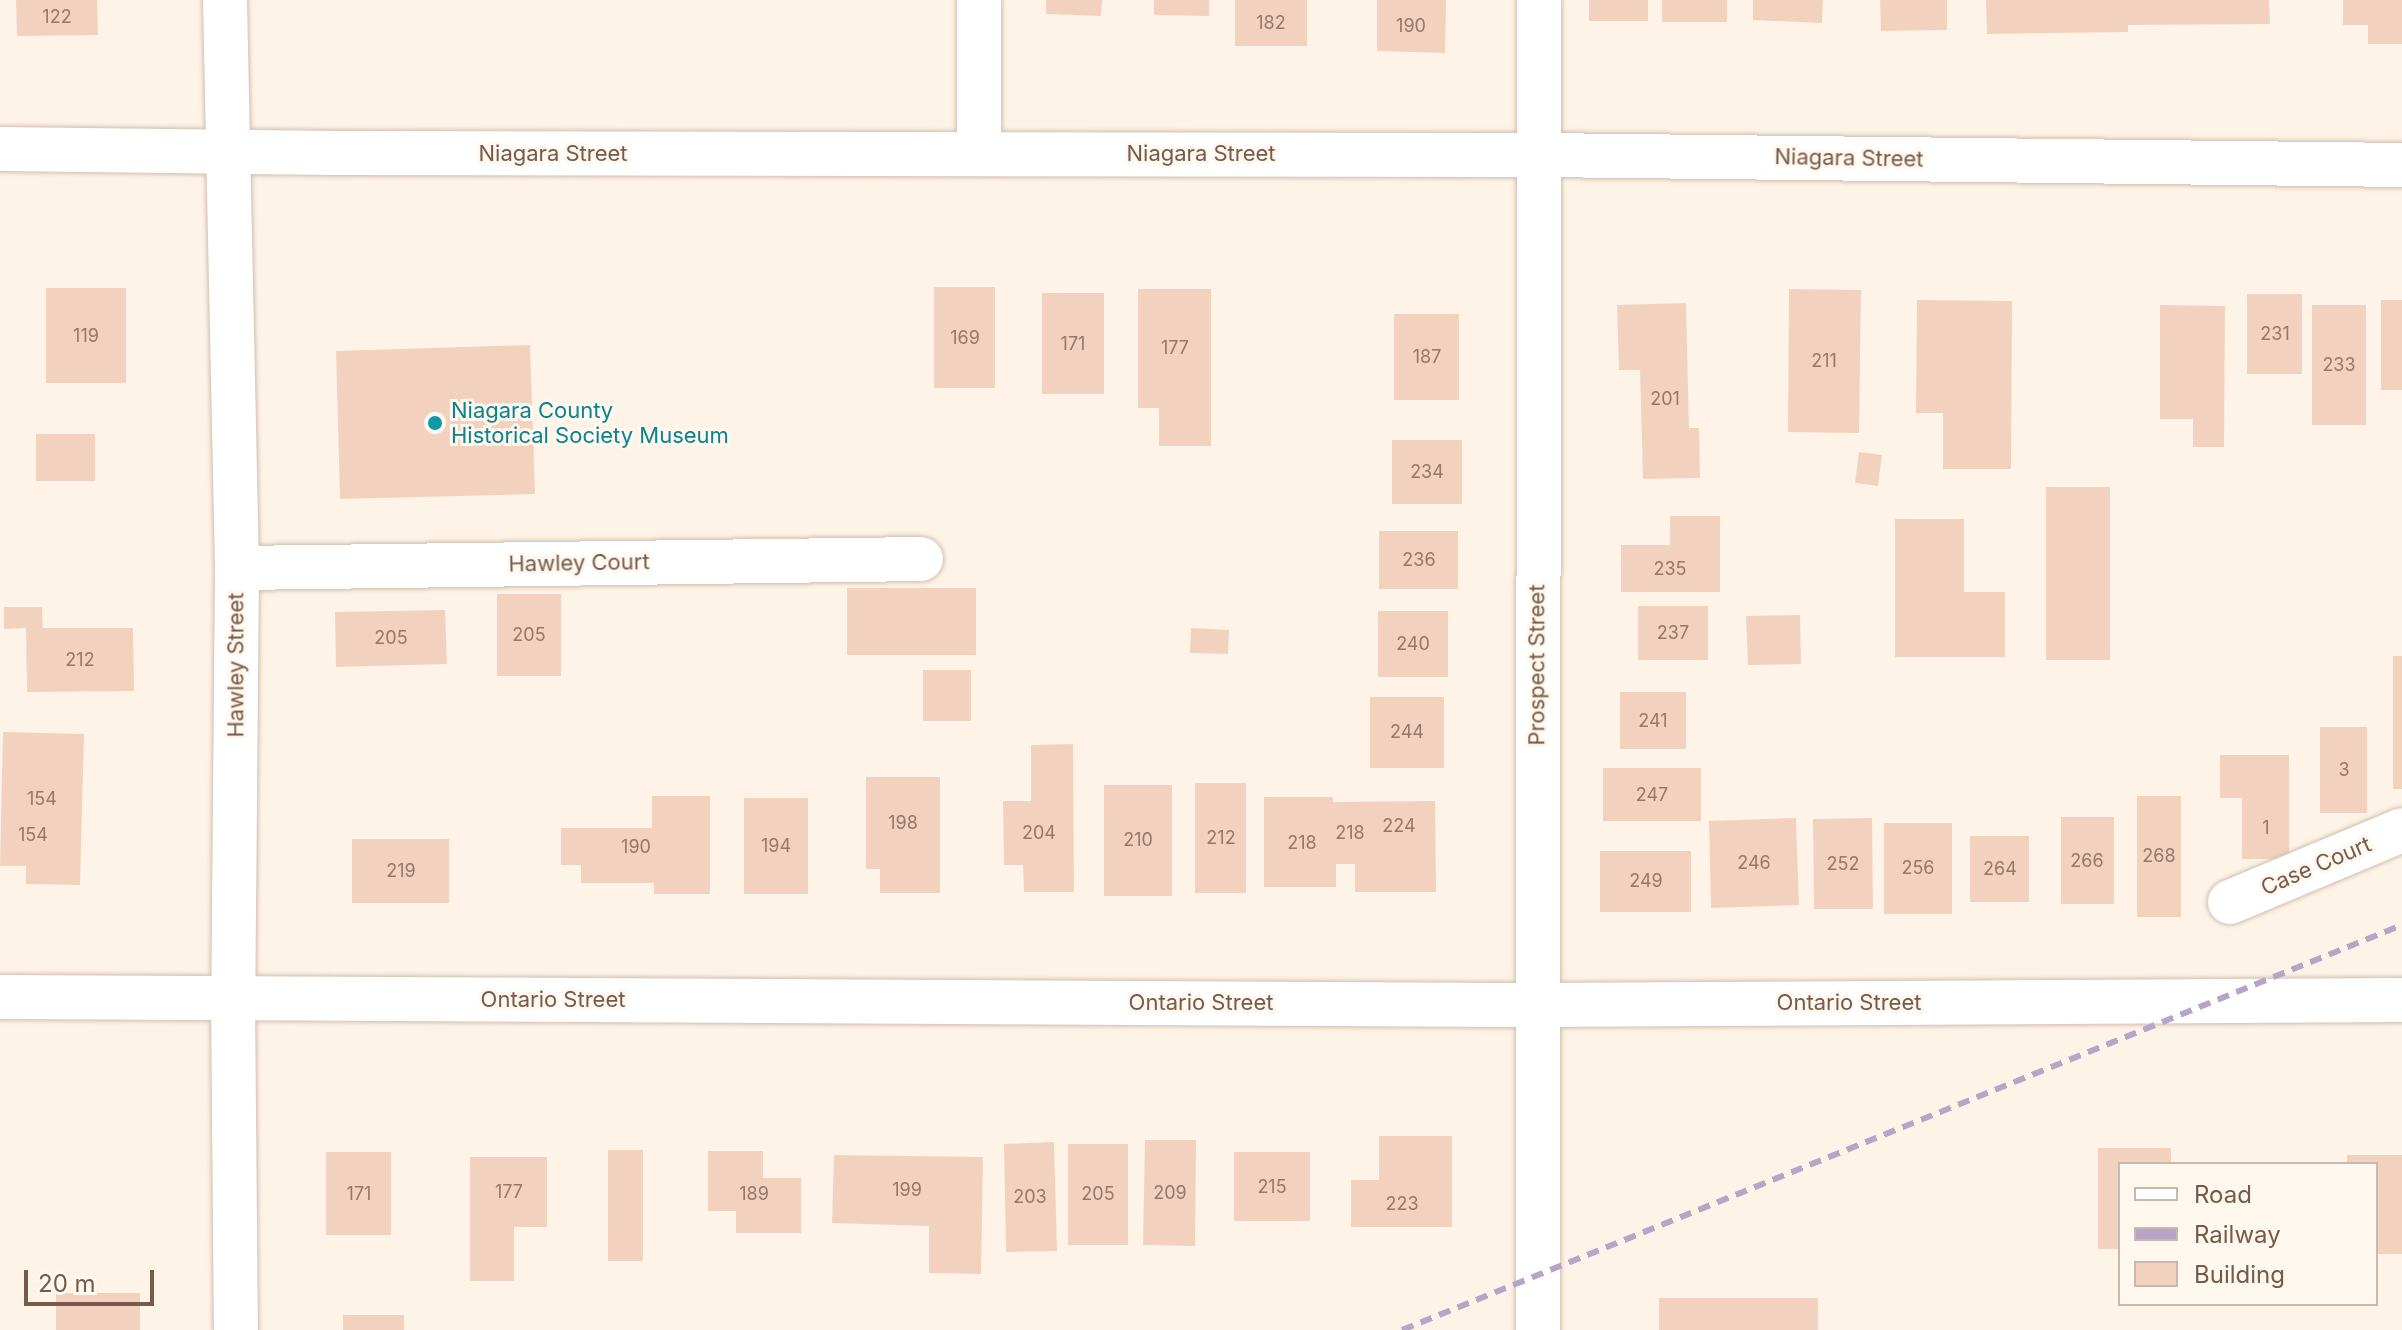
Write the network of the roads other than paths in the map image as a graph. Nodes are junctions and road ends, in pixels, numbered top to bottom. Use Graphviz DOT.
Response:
graph roads {
  1 [pos="225,0"];
  2 [pos="979,0"];
  3 [pos="1539,0"];
  4 [pos="0,149"];
  5 [pos="227,153"];
  6 [pos="979,154"];
  7 [pos="1539,155"];
  8 [pos="2402,165"];
  9 [pos="921,559"];
  10 [pos="237,568"];
  11 [pos="2402,830"];
  12 [pos="2230,902"];
  13 [pos="0,997"];
  14 [pos="233,998"];
  15 [pos="2402,1000"];
  16 [pos="1536,1005"];
  17 [pos="236,1330"];
  18 [pos="1538,1330"];
  1 -- 5 [label="street, Hawley Street"];
  2 -- 6 [label="street"];
  3 -- 7 [label="street, Prospect Street"];
  4 -- 5 [label="street, Niagara Street"];
  5 -- 6 [label="street, Niagara Street"];
  5 -- 10 [label="street, Hawley Street"];
  6 -- 7 [label="street, Niagara Street"];
  7 -- 8 [label="street, Niagara Street"];
  7 -- 16 [label="street, Prospect Street"];
  9 -- 10 [label="street, Hawley Court"];
  10 -- 14 [label="street, Hawley Street"];
  11 -- 12 [label="street, Case Court"];
  13 -- 14 [label="street, Ontario Street"];
  14 -- 16 [label="street, Ontario Street"];
  14 -- 17 [label="street, Hawley Street"];
  15 -- 16 [label="street, Ontario Street"];
  16 -- 18 [label="street, Prospect Street"];
}
